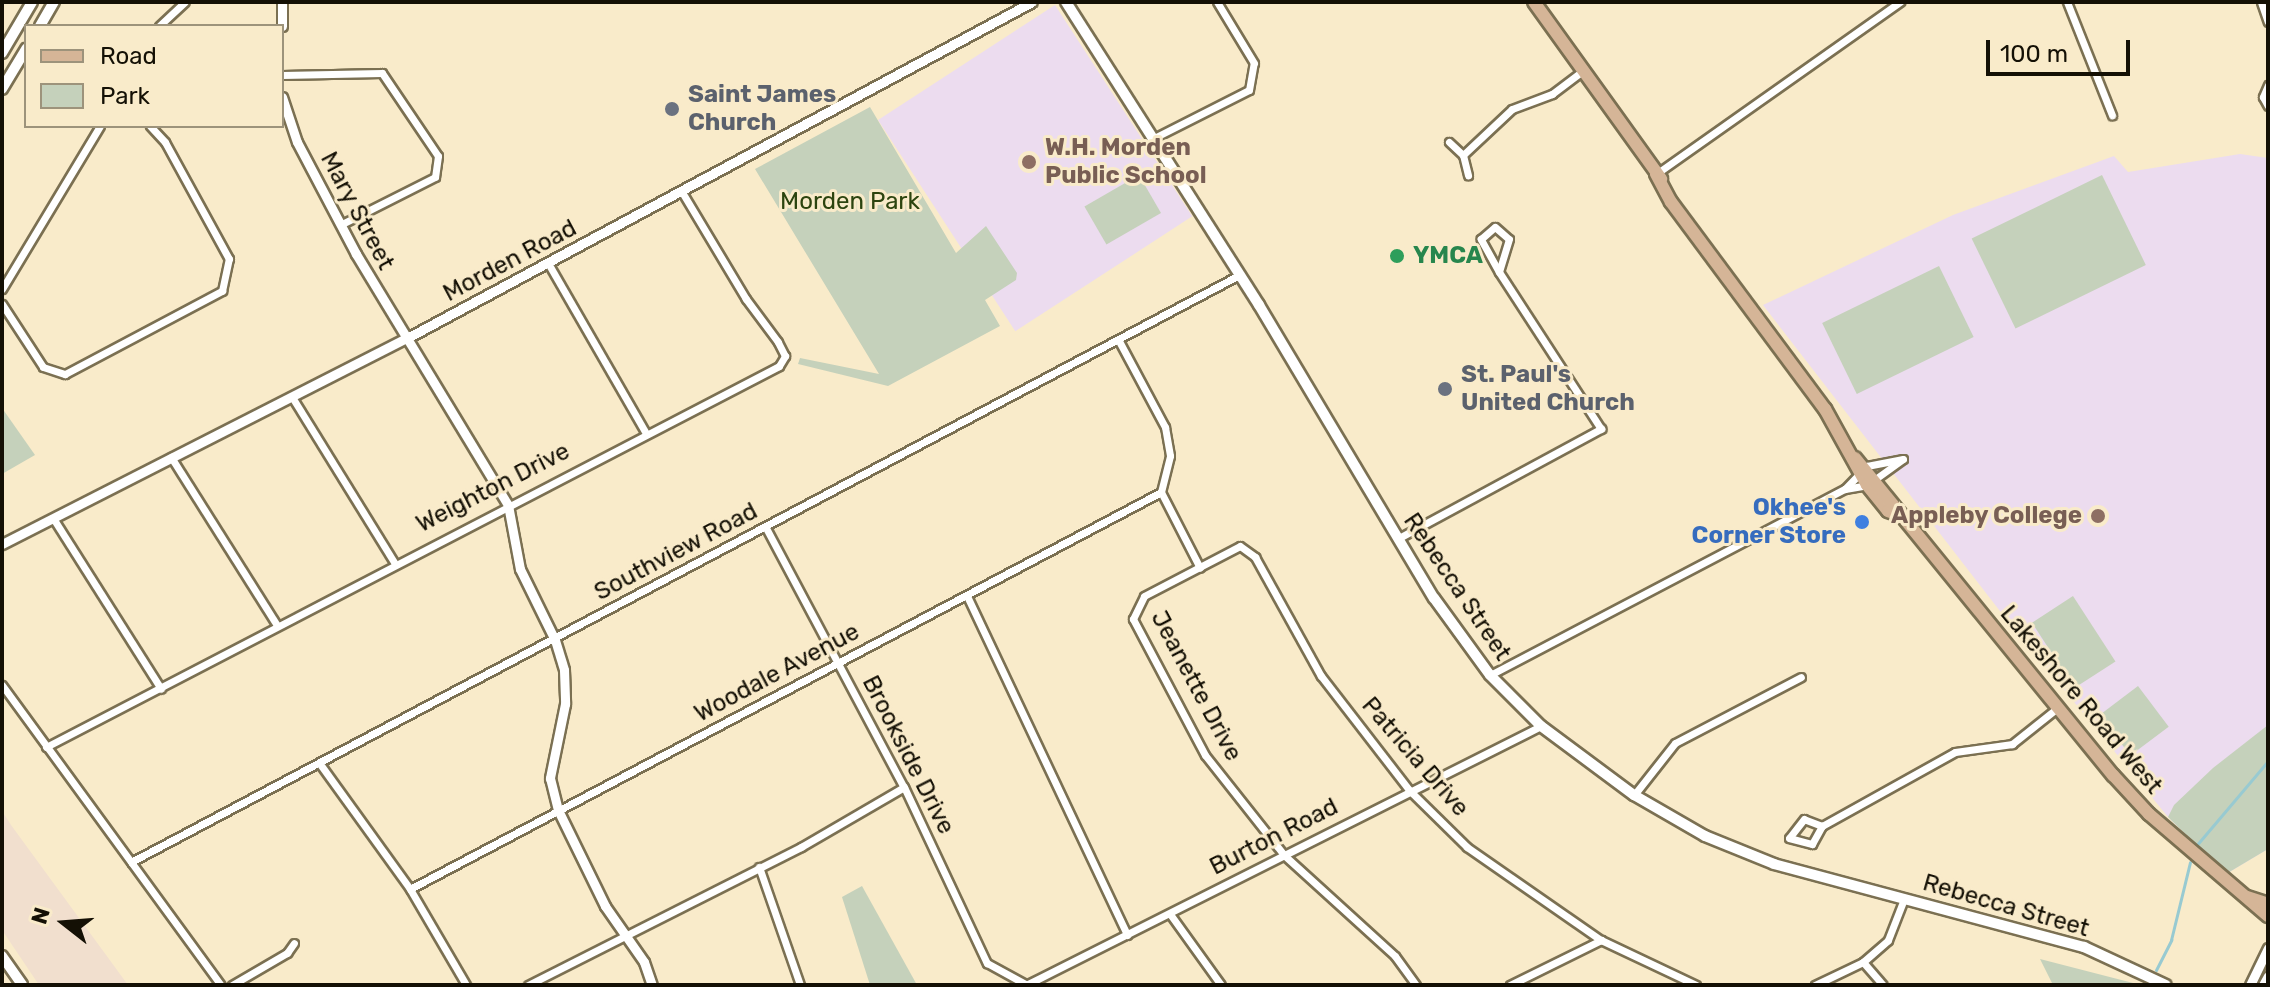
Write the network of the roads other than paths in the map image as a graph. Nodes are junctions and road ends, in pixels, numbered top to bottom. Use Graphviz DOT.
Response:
graph roads {
  1 [pos="32,2"];
  2 [pos="54,2"];
  3 [pos="185,2"];
  4 [pos="282,2"];
  5 [pos="1032,2"];
  6 [pos="1066,2"];
  7 [pos="1217,2"];
  8 [pos="1534,2"];
  9 [pos="1900,2"];
  10 [pos="2067,2"];
  11 [pos="2261,2"];
  12 [pos="2268,22"];
  13 [pos="41,24"];
  14 [pos="161,24"];
  15 [pos="282,24"];
  16 [pos="24,52"];
  17 [pos="2,53"];
  18 [pos="1583,71"];
  19 [pos="284,75"];
  20 [pos="2268,85"];
  21 [pos="2,89"];
  22 [pos="284,103"];
  23 [pos="2268,106"];
  24 [pos="2112,115"];
  25 [pos="99,128"];
  26 [pos="152,128"];
  27 [pos="1154,138"];
  28 [pos="1449,142"];
  29 [pos="1463,155"];
  30 [pos="1656,174"];
  31 [pos="1468,175"];
  32 [pos="682,192"];
  33 [pos="342,224"];
  34 [pos="548,263"];
  35 [pos="1499,272"];
  36 [pos="1239,275"];
  37 [pos="2,289"];
  38 [pos="2,304"];
  39 [pos="409,337"];
  40 [pos="1119,341"];
  41 [pos="292,397"];
  42 [pos="645,432"];
  43 [pos="171,457"];
  44 [pos="1863,470"];
  45 [pos="1871,482"];
  46 [pos="1845,489"];
  47 [pos="1161,492"];
  48 [pos="508,505"];
  49 [pos="53,518"];
  50 [pos="766,528"];
  51 [pos="1399,538"];
  52 [pos="2,544"];
  53 [pos="394,562"];
  54 [pos="1200,568"];
  55 [pos="967,596"];
  56 [pos="276,624"];
  57 [pos="555,640"];
  58 [pos="838,663"];
  59 [pos="1490,675"];
  60 [pos="1801,677"];
  61 [pos="2,685"];
  62 [pos="161,689"];
  63 [pos="2056,709"];
  64 [pos="1541,726"];
  65 [pos="46,747"];
  66 [pos="320,764"];
  67 [pos="904,787"];
  68 [pos="1409,790"];
  69 [pos="1634,795"];
  70 [pos="558,810"];
  71 [pos="1822,826"];
  72 [pos="1284,855"];
  73 [pos="131,862"];
  74 [pos="759,867"];
  75 [pos="410,889"];
  76 [pos="2247,897"];
  77 [pos="1904,899"];
  78 [pos="2268,904"];
  79 [pos="1170,914"];
  80 [pos="2268,916"];
  81 [pos="624,934"];
  82 [pos="1127,935"];
  83 [pos="1601,940"];
  84 [pos="294,943"];
  85 [pos="2268,948"];
  86 [pos="2,956"];
  87 [pos="1863,962"];
  88 [pos="2268,976"];
  89 [pos="22,985"];
  90 [pos="221,985"];
  91 [pos="232,985"];
  92 [pos="466,985"];
  93 [pos="528,985"];
  94 [pos="652,985"];
  95 [pos="800,985"];
  96 [pos="1026,985"];
  97 [pos="1221,985"];
  98 [pos="1416,985"];
  99 [pos="1510,985"];
  100 [pos="1696,985"];
  101 [pos="1815,985"];
  102 [pos="1883,985"];
  103 [pos="2166,985"];
  104 [pos="2250,985"];
  105 [pos="2263,985"];
  1 -- 17 [label="main road"];
  2 -- 13 [label="main road"];
  3 -- 14 [label="street"];
  4 -- 15 [label="street"];
  5 -- 32 [label="street, Morden Road"];
  6 -- 27 [label="main road, Rebecca Street"];
  7 -- 27 [label="street"];
  8 -- 18 [label="main road, Lakeshore Road West"];
  9 -- 30 [label="street"];
  10 -- 24 [label="street"];
  11 -- 12 [label="street"];
  16 -- 21 [label="main road"];
  18 -- 29 [label="street"];
  18 -- 30 [label="main road, Lakeshore Road West"];
  19 -- 33 [label="street"];
  20 -- 23 [label="street"];
  22 -- 33 [label="street, Mary Street"];
  25 -- 37 [label="street"];
  26 -- 38 [label="street"];
  27 -- 36 [label="main road, Rebecca Street"];
  28 -- 29 [label="street"];
  29 -- 31 [label="street"];
  30 -- 44 [label="main road, Lakeshore Road West"];
  32 -- 34 [label="street, Morden Road"];
  32 -- 42 [label="street, Weighton Drive"];
  33 -- 39 [label="street, Mary Street"];
  34 -- 39 [label="street, Morden Road"];
  34 -- 42 [label="street"];
  35 -- 35 [label="street"];
  35 -- 51 [label="street"];
  36 -- 40 [label="street, Southview Road"];
  36 -- 51 [label="main road, Rebecca Street"];
  39 -- 41 [label="street, Morden Road"];
  39 -- 48 [label="street, Mary Street"];
  40 -- 47 [label="street"];
  40 -- 50 [label="street, Southview Road"];
  41 -- 43 [label="street, Morden Road"];
  41 -- 53 [label="street"];
  42 -- 48 [label="street, Weighton Drive"];
  43 -- 49 [label="street, Morden Road"];
  43 -- 56 [label="street"];
  44 -- 45 [label="main road, Lakeshore Road West"];
  44 -- 45 [label="street"];
  44 -- 46 [label="street"];
  45 -- 46 [label="street"];
  45 -- 63 [label="main road, Lakeshore Road West"];
  46 -- 59 [label="street"];
  47 -- 54 [label="street"];
  47 -- 55 [label="street, Woodale Avenue"];
  48 -- 53 [label="street, Weighton Drive"];
  48 -- 57 [label="street, Mary Street"];
  49 -- 52 [label="street, Morden Road"];
  49 -- 62 [label="street"];
  50 -- 57 [label="street, Southview Road"];
  50 -- 58 [label="street, Brookside Drive"];
  51 -- 59 [label="main road, Rebecca Street"];
  53 -- 56 [label="street, Weighton Drive"];
  54 -- 68 [label="street, Patricia Drive"];
  54 -- 72 [label="street, Jeanette Drive"];
  55 -- 58 [label="street, Woodale Avenue"];
  55 -- 82 [label="street"];
  56 -- 62 [label="street, Weighton Drive"];
  57 -- 66 [label="street, Southview Road"];
  57 -- 70 [label="street, Mary Street"];
  58 -- 67 [label="street, Brookside Drive"];
  58 -- 70 [label="street, Woodale Avenue"];
  59 -- 64 [label="main road, Rebecca Street"];
  60 -- 69 [label="street"];
  61 -- 65 [label="street"];
  62 -- 65 [label="street, Weighton Drive"];
  63 -- 71 [label="street"];
  63 -- 76 [label="main road, Lakeshore Road West"];
  64 -- 68 [label="street, Burton Road"];
  64 -- 69 [label="main road, Rebecca Street"];
  65 -- 73 [label="street"];
  66 -- 73 [label="street, Southview Road"];
  66 -- 75 [label="street"];
  67 -- 74 [label="street"];
  67 -- 96 [label="street, Brookside Drive"];
  68 -- 72 [label="street, Burton Road"];
  68 -- 83 [label="street, Patricia Drive"];
  69 -- 77 [label="main road, Rebecca Street"];
  70 -- 75 [label="street, Woodale Avenue"];
  70 -- 81 [label="street, Mary Street"];
  72 -- 79 [label="street, Burton Road"];
  72 -- 98 [label="street, Jeanette Drive"];
  73 -- 90 [label="street"];
  74 -- 81 [label="street"];
  74 -- 95 [label="street"];
  75 -- 92 [label="street"];
  76 -- 78 [label="main road, Lakeshore Road West"];
  76 -- 80 [label="main road, Lakeshore Road West"];
  77 -- 87 [label="street"];
  77 -- 103 [label="main road, Rebecca Street"];
  79 -- 82 [label="street, Burton Road"];
  79 -- 97 [label="street"];
  81 -- 93 [label="street"];
  81 -- 94 [label="street, Mary Street"];
  82 -- 96 [label="street, Burton Road"];
  83 -- 99 [label="street"];
  83 -- 100 [label="street, Patricia Drive"];
  84 -- 91 [label="street"];
  85 -- 104 [label="street"];
  86 -- 89 [label="main road"];
  87 -- 101 [label="street"];
  87 -- 102 [label="street"];
  88 -- 105 [label="street"];
}
